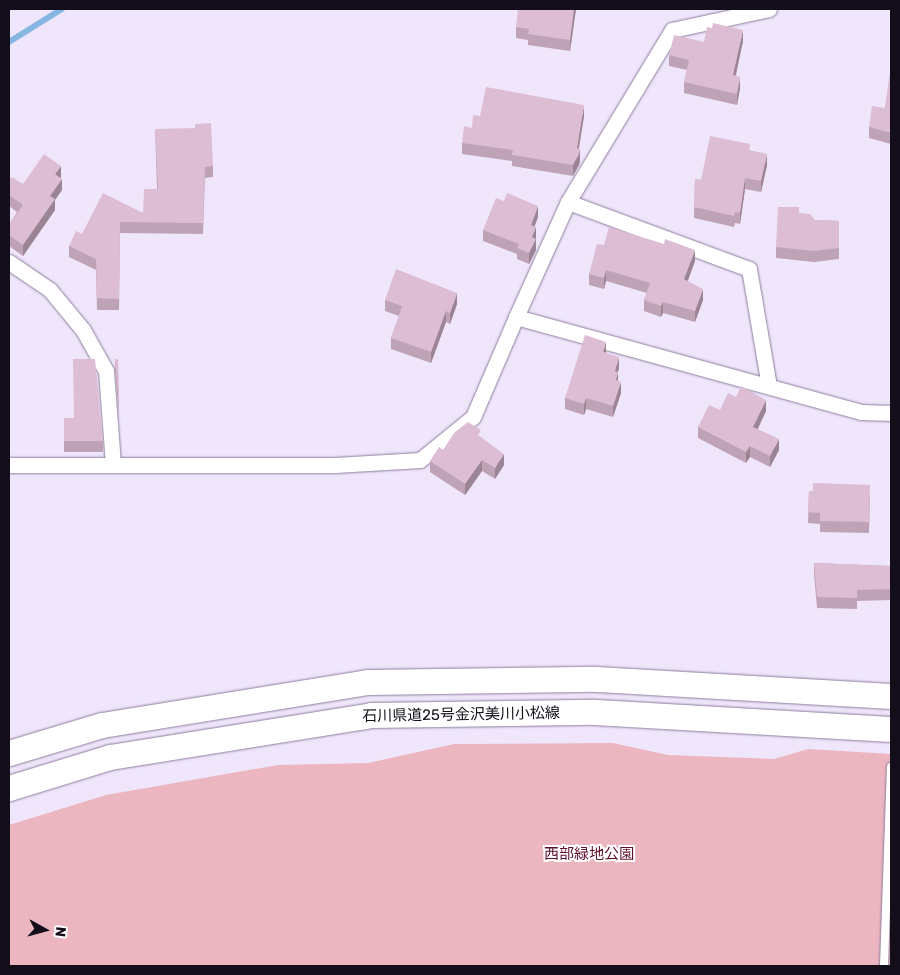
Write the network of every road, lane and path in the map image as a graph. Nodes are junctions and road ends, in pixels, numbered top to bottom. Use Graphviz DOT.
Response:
graph roads {
  1 [pos="769,9"];
  2 [pos="568,202"];
  3 [pos="9,262"];
  4 [pos="516,317"];
  5 [pos="770,386"];
  6 [pos="891,413"];
  7 [pos="9,465"];
  8 [pos="113,465"];
  9 [pos="891,696"];
  10 [pos="891,729"];
  11 [pos="9,753"];
  12 [pos="891,767"];
  13 [pos="9,788"];
  14 [pos="884,966"];
  1 -- 2 [label="street"];
  2 -- 4 [label="street"];
  2 -- 5 [label="street"];
  3 -- 8 [label="street"];
  4 -- 5 [label="street"];
  4 -- 8 [label="street"];
  5 -- 6 [label="street"];
  7 -- 8 [label="street"];
  9 -- 11 [label="main road"];
  10 -- 13 [label="main road, 石川県道25号金沢美川小松線"];
  12 -- 14 [label="lane"];
}
